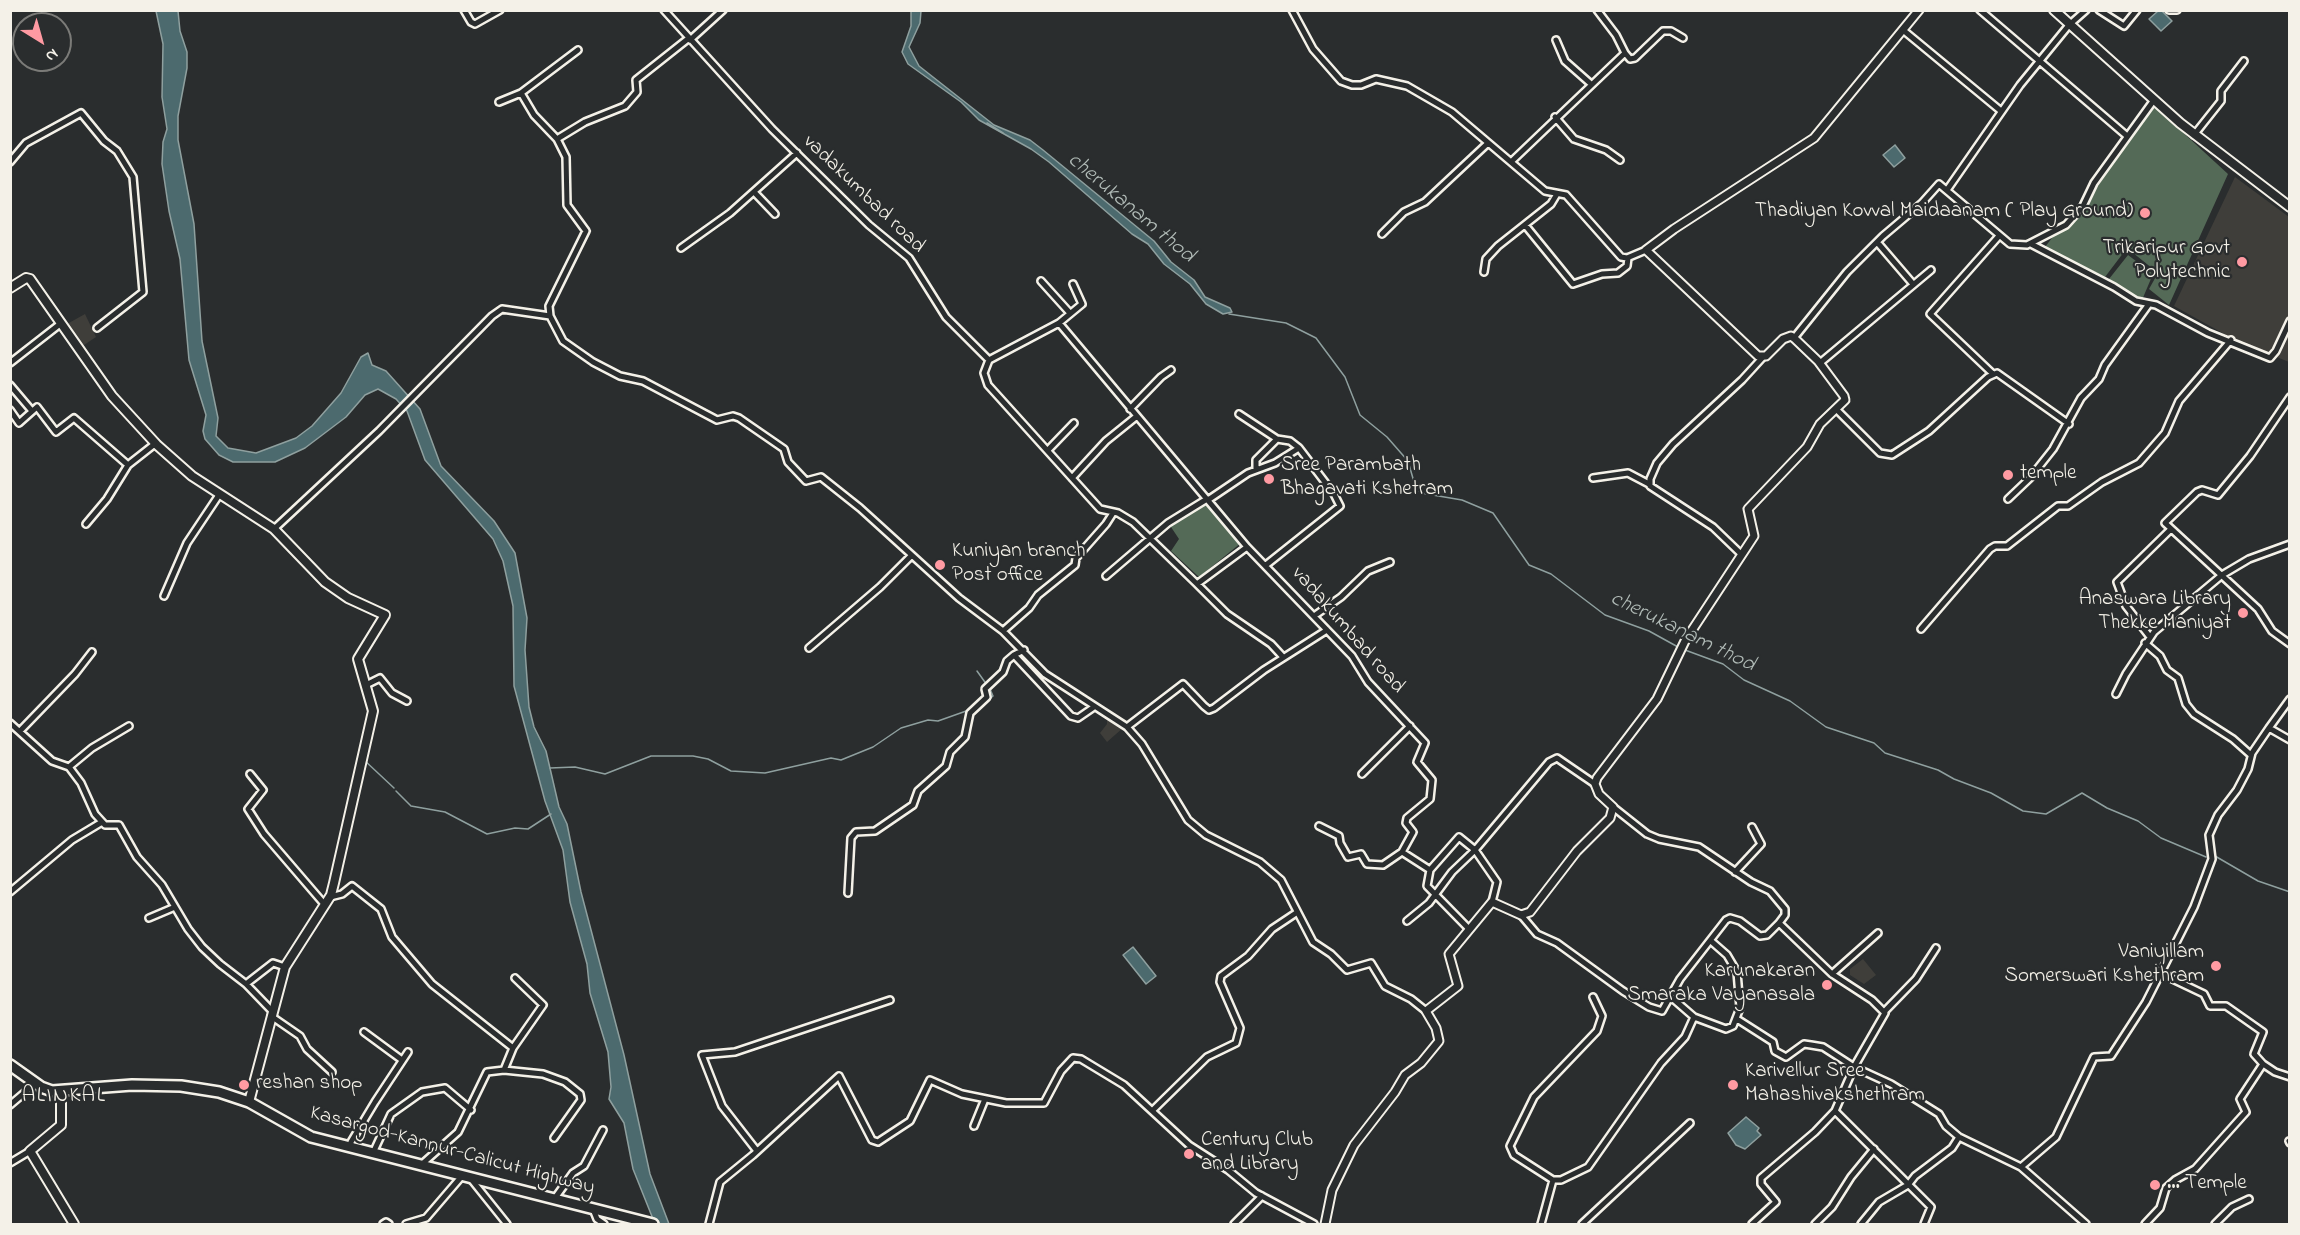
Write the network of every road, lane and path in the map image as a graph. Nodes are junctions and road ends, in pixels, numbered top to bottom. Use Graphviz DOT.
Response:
graph roads {
  1 [pos="464,10"];
  2 [pos="500,10"];
  3 [pos="664,10"];
  4 [pos="723,10"];
  5 [pos="1292,10"];
  6 [pos="1597,10"];
  7 [pos="1918,10"];
  8 [pos="1980,10"];
  9 [pos="2054,10"];
  10 [pos="2086,10"];
  11 [pos="2099,10"];
  12 [pos="2137,10"];
  13 [pos="2169,10"];
  14 [pos="2176,10"];
  15 [pos="2069,25"];
  16 [pos="1903,30"];
  17 [pos="1683,38"];
  18 [pos="690,39"];
  19 [pos="1556,40"];
  20 [pos="578,50"];
  21 [pos="1625,53"];
  22 [pos="2041,61"];
  23 [pos="2244,61"];
  24 [pos="1591,84"];
  25 [pos="521,93"];
  26 [pos="2154,100"];
  27 [pos="499,102"];
  28 [pos="2001,111"];
  29 [pos="1555,117"];
  30 [pos="2194,135"];
  31 [pos="2127,136"];
  32 [pos="557,139"];
  33 [pos="1488,143"];
  34 [pos="797,153"];
  35 [pos="1620,160"];
  36 [pos="1512,161"];
  37 [pos="10,162"];
  38 [pos="1947,190"];
  39 [pos="754,192"];
  40 [pos="1557,194"];
  41 [pos="2289,207"];
  42 [pos="775,214"];
  43 [pos="1524,225"];
  44 [pos="1382,234"];
  45 [pos="1999,236"];
  46 [pos="1876,242"];
  47 [pos="2031,244"];
  48 [pos="681,248"];
  49 [pos="1646,250"];
  50 [pos="1628,258"];
  51 [pos="1931,270"];
  52 [pos="1484,272"];
  53 [pos="1041,281"];
  54 [pos="1073,284"];
  55 [pos="1913,284"];
  56 [pos="10,288"];
  57 [pos="2149,304"];
  58 [pos="1069,312"];
  59 [pos="550,315"];
  60 [pos="2289,321"];
  61 [pos="1059,323"];
  62 [pos="60,324"];
  63 [pos="97,328"];
  64 [pos="1794,338"];
  65 [pos="2231,340"];
  66 [pos="1763,357"];
  67 [pos="989,360"];
  68 [pos="10,363"];
  69 [pos="1820,363"];
  70 [pos="1171,370"];
  71 [pos="1993,374"];
  72 [pos="10,385"];
  73 [pos="2289,397"];
  74 [pos="35,409"];
  75 [pos="1130,409"];
  76 [pos="10,410"];
  77 [pos="1837,410"];
  78 [pos="1239,414"];
  79 [pos="1137,416"];
  80 [pos="1074,423"];
  81 [pos="2069,424"];
  82 [pos="1277,439"];
  83 [pos="156,443"];
  84 [pos="1299,448"];
  85 [pos="1048,450"];
  86 [pos="128,465"];
  87 [pos="1256,469"];
  88 [pos="1072,478"];
  89 [pos="1593,478"];
  90 [pos="1649,484"];
  91 [pos="219,495"];
  92 [pos="2008,499"];
  93 [pos="1208,500"];
  94 [pos="1113,513"];
  95 [pos="86,524"];
  96 [pos="274,529"];
  97 [pos="2171,529"];
  98 [pos="1151,538"];
  99 [pos="2289,544"];
  100 [pos="1247,547"];
  101 [pos="1741,554"];
  102 [pos="911,556"];
  103 [pos="1390,561"];
  104 [pos="1266,565"];
  105 [pos="2222,574"];
  106 [pos="1106,576"];
  107 [pos="1197,584"];
  108 [pos="164,596"];
  109 [pos="1314,616"];
  110 [pos="1921,628"];
  111 [pos="1327,630"];
  112 [pos="1003,631"];
  113 [pos="2150,636"];
  114 [pos="2145,643"];
  115 [pos="2289,644"];
  116 [pos="809,648"];
  117 [pos="1023,650"];
  118 [pos="92,652"];
  119 [pos="1014,655"];
  120 [pos="1283,657"];
  121 [pos="366,686"];
  122 [pos="2116,694"];
  123 [pos="2289,699"];
  124 [pos="407,701"];
  125 [pos="1094,706"];
  126 [pos="10,723"];
  127 [pos="129,726"];
  128 [pos="1410,726"];
  129 [pos="1127,727"];
  130 [pos="2269,728"];
  131 [pos="20,731"];
  132 [pos="2289,740"];
  133 [pos="2251,755"];
  134 [pos="69,767"];
  135 [pos="250,774"];
  136 [pos="1362,774"];
  137 [pos="1595,784"];
  138 [pos="1613,807"];
  139 [pos="102,822"];
  140 [pos="1319,826"];
  141 [pos="1752,827"];
  142 [pos="1475,850"];
  143 [pos="1402,852"];
  144 [pos="1430,870"];
  145 [pos="1735,872"];
  146 [pos="10,892"];
  147 [pos="848,893"];
  148 [pos="1437,895"];
  149 [pos="327,901"];
  150 [pos="1492,902"];
  151 [pos="175,907"];
  152 [pos="1296,913"];
  153 [pos="1521,915"];
  154 [pos="149,918"];
  155 [pos="1407,921"];
  156 [pos="1779,924"];
  157 [pos="1469,928"];
  158 [pos="1878,933"];
  159 [pos="1711,941"];
  160 [pos="1936,948"];
  161 [pos="285,967"];
  162 [pos="1832,974"];
  163 [pos="2162,974"];
  164 [pos="515,978"];
  165 [pos="246,984"];
  166 [pos="1593,997"];
  167 [pos="1671,997"];
  168 [pos="890,1000"];
  169 [pos="1426,1011"];
  170 [pos="1884,1012"];
  171 [pos="272,1013"];
  172 [pos="1694,1017"];
  173 [pos="1737,1019"];
  174 [pos="364,1032"];
  175 [pos="513,1048"];
  176 [pos="408,1052"];
  177 [pos="402,1060"];
  178 [pos="2263,1064"];
  179 [pos="10,1065"];
  180 [pos="1854,1067"];
  181 [pos="504,1070"];
  182 [pos="332,1072"];
  183 [pos="2289,1077"];
  184 [pos="36,1083"];
  185 [pos="61,1091"];
  186 [pos="985,1099"];
  187 [pos="249,1102"];
  188 [pos="10,1105"];
  189 [pos="471,1110"];
  190 [pos="1153,1110"];
  191 [pos="1835,1111"];
  192 [pos="1690,1123"];
  193 [pos="974,1126"];
  194 [pos="603,1130"];
  195 [pos="1959,1137"];
  196 [pos="554,1138"];
  197 [pos="351,1148"];
  198 [pos="1875,1149"];
  199 [pos="30,1151"];
  200 [pos="757,1151"];
  201 [pos="373,1153"];
  202 [pos="10,1163"];
  203 [pos="421,1165"];
  204 [pos="2021,1167"];
  205 [pos="465,1175"];
  206 [pos="1553,1180"];
  207 [pos="1908,1185"];
  208 [pos="1262,1196"];
  209 [pos="555,1198"];
  210 [pos="2249,1199"];
  211 [pos="593,1209"];
  212 [pos="74,1224"];
  213 [pos="383,1224"];
  214 [pos="388,1224"];
  215 [pos="406,1224"];
  216 [pos="507,1224"];
  217 [pos="604,1224"];
  218 [pos="650,1224"];
  219 [pos="709,1224"];
  220 [pos="1234,1224"];
  221 [pos="1314,1224"];
  222 [pos="1325,1224"];
  223 [pos="1541,1224"];
  224 [pos="1581,1224"];
  225 [pos="1752,1224"];
  226 [pos="1815,1224"];
  227 [pos="1861,1224"];
  228 [pos="1924,1224"];
  229 [pos="2086,1224"];
  230 [pos="2145,1224"];
  231 [pos="2215,1224"];
  1 -- 2 [label="street"];
  3 -- 18 [label="street, vadakumbad road"];
  4 -- 18 [label="street"];
  5 -- 33 [label="street"];
  6 -- 21 [label="street"];
  7 -- 16 [label="street"];
  8 -- 22 [label="street"];
  9 -- 15 [label="main road"];
  10 -- 15 [label="street"];
  11 -- 12 [label="street"];
  13 -- 14 [label="street"];
  15 -- 22 [label="street"];
  15 -- 26 [label="main road"];
  16 -- 28 [label="street"];
  16 -- 49 [label="street"];
  17 -- 21 [label="street"];
  18 -- 32 [label="street"];
  18 -- 34 [label="street, vadakumbad road"];
  19 -- 24 [label="street"];
  20 -- 25 [label="street"];
  21 -- 24 [label="street"];
  22 -- 28 [label="street"];
  22 -- 31 [label="street"];
  23 -- 30 [label="street"];
  24 -- 29 [label="street"];
  25 -- 27 [label="street"];
  25 -- 32 [label="street"];
  26 -- 30 [label="main road"];
  26 -- 31 [label="street"];
  28 -- 38 [label="street"];
  29 -- 35 [label="street"];
  29 -- 36 [label="street"];
  30 -- 41 [label="main road"];
  31 -- 47 [label="street"];
  32 -- 59 [label="street"];
  33 -- 36 [label="street"];
  33 -- 44 [label="street"];
  34 -- 39 [label="street"];
  34 -- 67 [label="street, vadakumbad road"];
  36 -- 40 [label="street"];
  37 -- 63 [label="street"];
  38 -- 45 [label="street"];
  38 -- 46 [label="street"];
  39 -- 42 [label="street"];
  39 -- 48 [label="street"];
  40 -- 43 [label="street"];
  40 -- 50 [label="street"];
  43 -- 50 [label="street"];
  43 -- 52 [label="street"];
  45 -- 47 [label="street"];
  45 -- 71 [label="street"];
  46 -- 55 [label="street"];
  46 -- 64 [label="street"];
  47 -- 57 [label="street"];
  49 -- 50 [label="street"];
  49 -- 66 [label="street"];
  51 -- 55 [label="street"];
  53 -- 58 [label="street"];
  54 -- 58 [label="street"];
  55 -- 69 [label="street"];
  56 -- 62 [label="main road"];
  57 -- 65 [label="street"];
  57 -- 81 [label="street"];
  58 -- 61 [label="street"];
  59 -- 96 [label="street"];
  59 -- 102 [label="street"];
  60 -- 65 [label="street"];
  61 -- 67 [label="street"];
  61 -- 75 [label="street, vadakumbad road"];
  62 -- 68 [label="street"];
  62 -- 83 [label="main road"];
  64 -- 66 [label="street"];
  64 -- 69 [label="street"];
  65 -- 110 [label="street"];
  66 -- 90 [label="street"];
  67 -- 85 [label="street"];
  69 -- 77 [label="street"];
  70 -- 75 [label="street"];
  71 -- 77 [label="street"];
  71 -- 81 [label="street"];
  72 -- 74 [label="street"];
  73 -- 97 [label="street"];
  74 -- 76 [label="street"];
  74 -- 86 [label="street"];
  75 -- 79 [label="street, vadakumbad road"];
  77 -- 101 [label="street"];
  78 -- 82 [label="street"];
  79 -- 88 [label="street"];
  79 -- 93 [label="street, vadakumbad road"];
  80 -- 85 [label="street"];
  81 -- 92 [label="street"];
  82 -- 84 [label="street"];
  82 -- 87 [label="street"];
  83 -- 86 [label="street"];
  83 -- 91 [label="main road"];
  84 -- 87 [label="street"];
  84 -- 104 [label="street"];
  85 -- 88 [label="street"];
  86 -- 95 [label="street"];
  87 -- 93 [label="street"];
  88 -- 94 [label="street"];
  89 -- 90 [label="street"];
  90 -- 101 [label="street"];
  91 -- 96 [label="main road"];
  91 -- 108 [label="street"];
  93 -- 98 [label="street"];
  93 -- 100 [label="street, vadakumbad road"];
  94 -- 98 [label="street"];
  94 -- 112 [label="street"];
  96 -- 121 [label="main road"];
  97 -- 105 [label="street"];
  97 -- 113 [label="street"];
  98 -- 106 [label="street"];
  98 -- 107 [label="street"];
  99 -- 105 [label="street"];
  100 -- 104 [label="street, vadakumbad road"];
  100 -- 107 [label="street"];
  101 -- 137 [label="street"];
  102 -- 112 [label="street"];
  102 -- 116 [label="street"];
  103 -- 109 [label="street"];
  104 -- 109 [label="street, vadakumbad road"];
  105 -- 113 [label="street"];
  105 -- 115 [label="street"];
  107 -- 120 [label="street"];
  109 -- 111 [label="street, vadakumbad road"];
  111 -- 120 [label="street"];
  111 -- 128 [label="street, vadakumbad road"];
  112 -- 117 [label="street"];
  113 -- 114 [label="street"];
  114 -- 122 [label="street"];
  114 -- 133 [label="street"];
  117 -- 119 [label="street"];
  117 -- 125 [label="street"];
  118 -- 131 [label="street"];
  119 -- 125 [label="street"];
  119 -- 147 [label="street"];
  120 -- 129 [label="street"];
  121 -- 124 [label="street"];
  121 -- 149 [label="main road"];
  123 -- 130 [label="street"];
  125 -- 129 [label="street"];
  126 -- 131 [label="street"];
  127 -- 134 [label="street"];
  128 -- 136 [label="street"];
  128 -- 143 [label="street, vadakumbad road"];
  129 -- 152 [label="street"];
  130 -- 132 [label="street"];
  130 -- 133 [label="street"];
  131 -- 134 [label="street"];
  133 -- 163 [label="street"];
  134 -- 139 [label="street"];
  135 -- 149 [label="street"];
  137 -- 138 [label="street"];
  137 -- 142 [label="street"];
  138 -- 145 [label="street"];
  138 -- 153 [label="street"];
  139 -- 146 [label="street"];
  139 -- 151 [label="street"];
  140 -- 143 [label="street"];
  141 -- 145 [label="street"];
  142 -- 144 [label="street"];
  142 -- 148 [label="street"];
  142 -- 150 [label="street"];
  143 -- 144 [label="street"];
  144 -- 148 [label="street"];
  145 -- 156 [label="street"];
  148 -- 155 [label="street"];
  148 -- 157 [label="street"];
  149 -- 161 [label="main road"];
  149 -- 175 [label="street"];
  150 -- 153 [label="street"];
  150 -- 157 [label="street"];
  151 -- 154 [label="street"];
  151 -- 165 [label="street"];
  152 -- 169 [label="street"];
  152 -- 190 [label="street"];
  153 -- 167 [label="street"];
  156 -- 159 [label="street"];
  156 -- 162 [label="street"];
  157 -- 169 [label="street"];
  158 -- 162 [label="street"];
  159 -- 167 [label="street"];
  159 -- 173 [label="street"];
  160 -- 170 [label="street"];
  161 -- 165 [label="street"];
  161 -- 171 [label="main road"];
  162 -- 170 [label="street"];
  163 -- 178 [label="street"];
  163 -- 204 [label="street"];
  164 -- 175 [label="street"];
  165 -- 171 [label="street"];
  166 -- 206 [label="street"];
  167 -- 172 [label="street"];
  168 -- 200 [label="street"];
  169 -- 222 [label="street"];
  170 -- 180 [label="street"];
  171 -- 182 [label="street"];
  171 -- 187 [label="main road"];
  172 -- 173 [label="street"];
  172 -- 206 [label="street"];
  173 -- 180 [label="street"];
  174 -- 177 [label="street"];
  175 -- 181 [label="street"];
  176 -- 177 [label="street"];
  177 -- 197 [label="street"];
  178 -- 183 [label="street"];
  178 -- 230 [label="street"];
  179 -- 184 [label="highway, Kasargod-Kannur-Calicut Highway"];
  180 -- 191 [label="street"];
  180 -- 195 [label="street"];
  181 -- 189 [label="street"];
  181 -- 196 [label="street"];
  184 -- 185 [label="highway, Kasargod-Kannur-Calicut Highway"];
  184 -- 188 [label="street"];
  185 -- 187 [label="highway, Kasargod-Kannur-Calicut Highway"];
  185 -- 199 [label="main road"];
  186 -- 190 [label="street"];
  186 -- 193 [label="street"];
  186 -- 200 [label="street"];
  187 -- 197 [label="highway, Kasargod-Kannur-Calicut Highway"];
  189 -- 201 [label="street"];
  189 -- 203 [label="street"];
  190 -- 208 [label="street"];
  191 -- 198 [label="street"];
  191 -- 225 [label="street"];
  192 -- 224 [label="street"];
  194 -- 209 [label="street"];
  195 -- 204 [label="street"];
  195 -- 207 [label="street"];
  197 -- 201 [label="highway, Kasargod-Kannur-Calicut Highway"];
  198 -- 207 [label="street"];
  198 -- 226 [label="street"];
  199 -- 202 [label="street"];
  199 -- 212 [label="main road"];
  200 -- 219 [label="street"];
  201 -- 203 [label="highway, Kasargod-Kannur-Calicut Highway"];
  203 -- 205 [label="highway, Kasargod-Kannur-Calicut Highway"];
  204 -- 229 [label="street"];
  205 -- 209 [label="highway, Kasargod-Kannur-Calicut Highway"];
  205 -- 215 [label="street"];
  205 -- 216 [label="street"];
  206 -- 223 [label="street"];
  207 -- 227 [label="street"];
  207 -- 228 [label="street"];
  208 -- 220 [label="street"];
  208 -- 221 [label="street"];
  209 -- 211 [label="highway, Kasargod-Kannur-Calicut Highway"];
  210 -- 231 [label="street"];
  211 -- 217 [label="street"];
  211 -- 218 [label="highway, Kasargod-Kannur-Calicut Highway"];
  213 -- 214 [label="street"];
}
